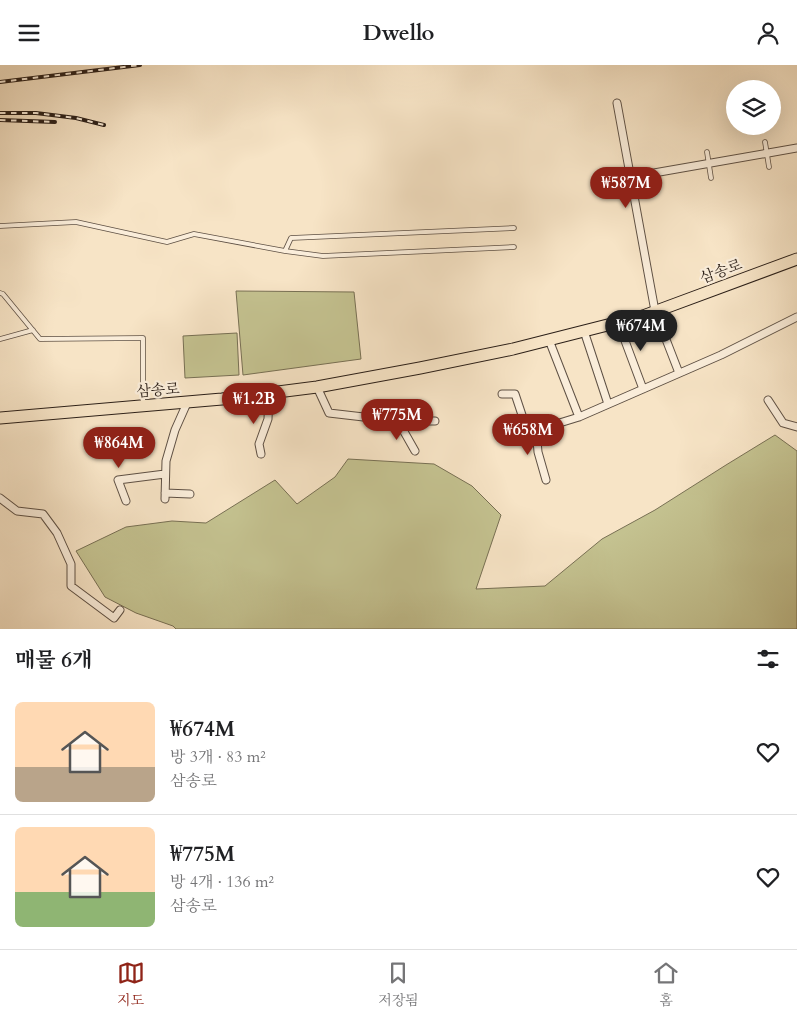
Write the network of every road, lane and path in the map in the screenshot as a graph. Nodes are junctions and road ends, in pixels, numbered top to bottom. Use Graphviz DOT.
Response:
graph roads {
  1 [pos="617,103"];
  2 [pos="765,143"];
  3 [pos="797,148"];
  4 [pos="707,152"];
  5 [pos="767,153"];
  6 [pos="709,164"];
  7 [pos="769,167"];
  8 [pos="631,177"];
  9 [pos="711,178"];
  10 [pos="0,226"];
  11 [pos="514,228"];
  12 [pos="514,247"];
  13 [pos="285,251"];
  14 [pos="797,259"];
  15 [pos="0,293"];
  16 [pos="655,311"];
  17 [pos="797,317"];
  18 [pos="618,322"];
  19 [pos="33,330"];
  20 [pos="584,331"];
  21 [pos="0,339"];
  22 [pos="549,340"];
  23 [pos="679,373"];
  24 [pos="317,387"];
  25 [pos="643,389"];
  26 [pos="269,393"];
  27 [pos="502,394"];
  28 [pos="768,400"];
  29 [pos="187,403"];
  30 [pos="608,404"];
  31 [pos="143,405"];
  32 [pos="579,417"];
  33 [pos="0,418"];
  34 [pos="398,421"];
  35 [pos="435,421"];
  36 [pos="797,427"];
  37 [pos="536,428"];
  38 [pos="414,451"];
  39 [pos="261,454"];
  40 [pos="165,474"];
  41 [pos="546,480"];
  42 [pos="190,494"];
  43 [pos="0,498"];
  44 [pos="126,501"];
  45 [pos="120,609"];
  1 -- 8 [label="street"];
  2 -- 5 [label="lane"];
  3 -- 5 [label="street"];
  4 -- 6 [label="lane"];
  5 -- 6 [label="street"];
  5 -- 7 [label="lane"];
  6 -- 8 [label="street"];
  6 -- 9 [label="lane"];
  8 -- 16 [label="street"];
  10 -- 13 [label="lane"];
  11 -- 13 [label="lane"];
  12 -- 13 [label="lane"];
  14 -- 16 [label="main road, 삼송로"];
  15 -- 19 [label="lane"];
  16 -- 18 [label="main road, 삼송로"];
  16 -- 23 [label="street"];
  17 -- 23 [label="street"];
  18 -- 20 [label="main road, 삼송로"];
  18 -- 25 [label="street"];
  19 -- 21 [label="lane"];
  19 -- 31 [label="lane"];
  20 -- 22 [label="main road, 삼송로"];
  20 -- 30 [label="street"];
  22 -- 24 [label="main road, 삼송로"];
  22 -- 32 [label="street"];
  23 -- 25 [label="street"];
  24 -- 26 [label="main road, 삼송로"];
  24 -- 34 [label="street"];
  25 -- 30 [label="street"];
  26 -- 29 [label="main road, 삼송로"];
  26 -- 39 [label="street"];
  27 -- 37 [label="street"];
  28 -- 36 [label="street"];
  29 -- 31 [label="main road, 삼송로"];
  29 -- 40 [label="street"];
  30 -- 32 [label="street"];
  31 -- 33 [label="main road, 삼송로"];
  32 -- 37 [label="street"];
  34 -- 35 [label="street"];
  34 -- 38 [label="street"];
  37 -- 41 [label="street"];
  40 -- 42 [label="street"];
  40 -- 44 [label="street"];
  43 -- 45 [label="street"];
}
